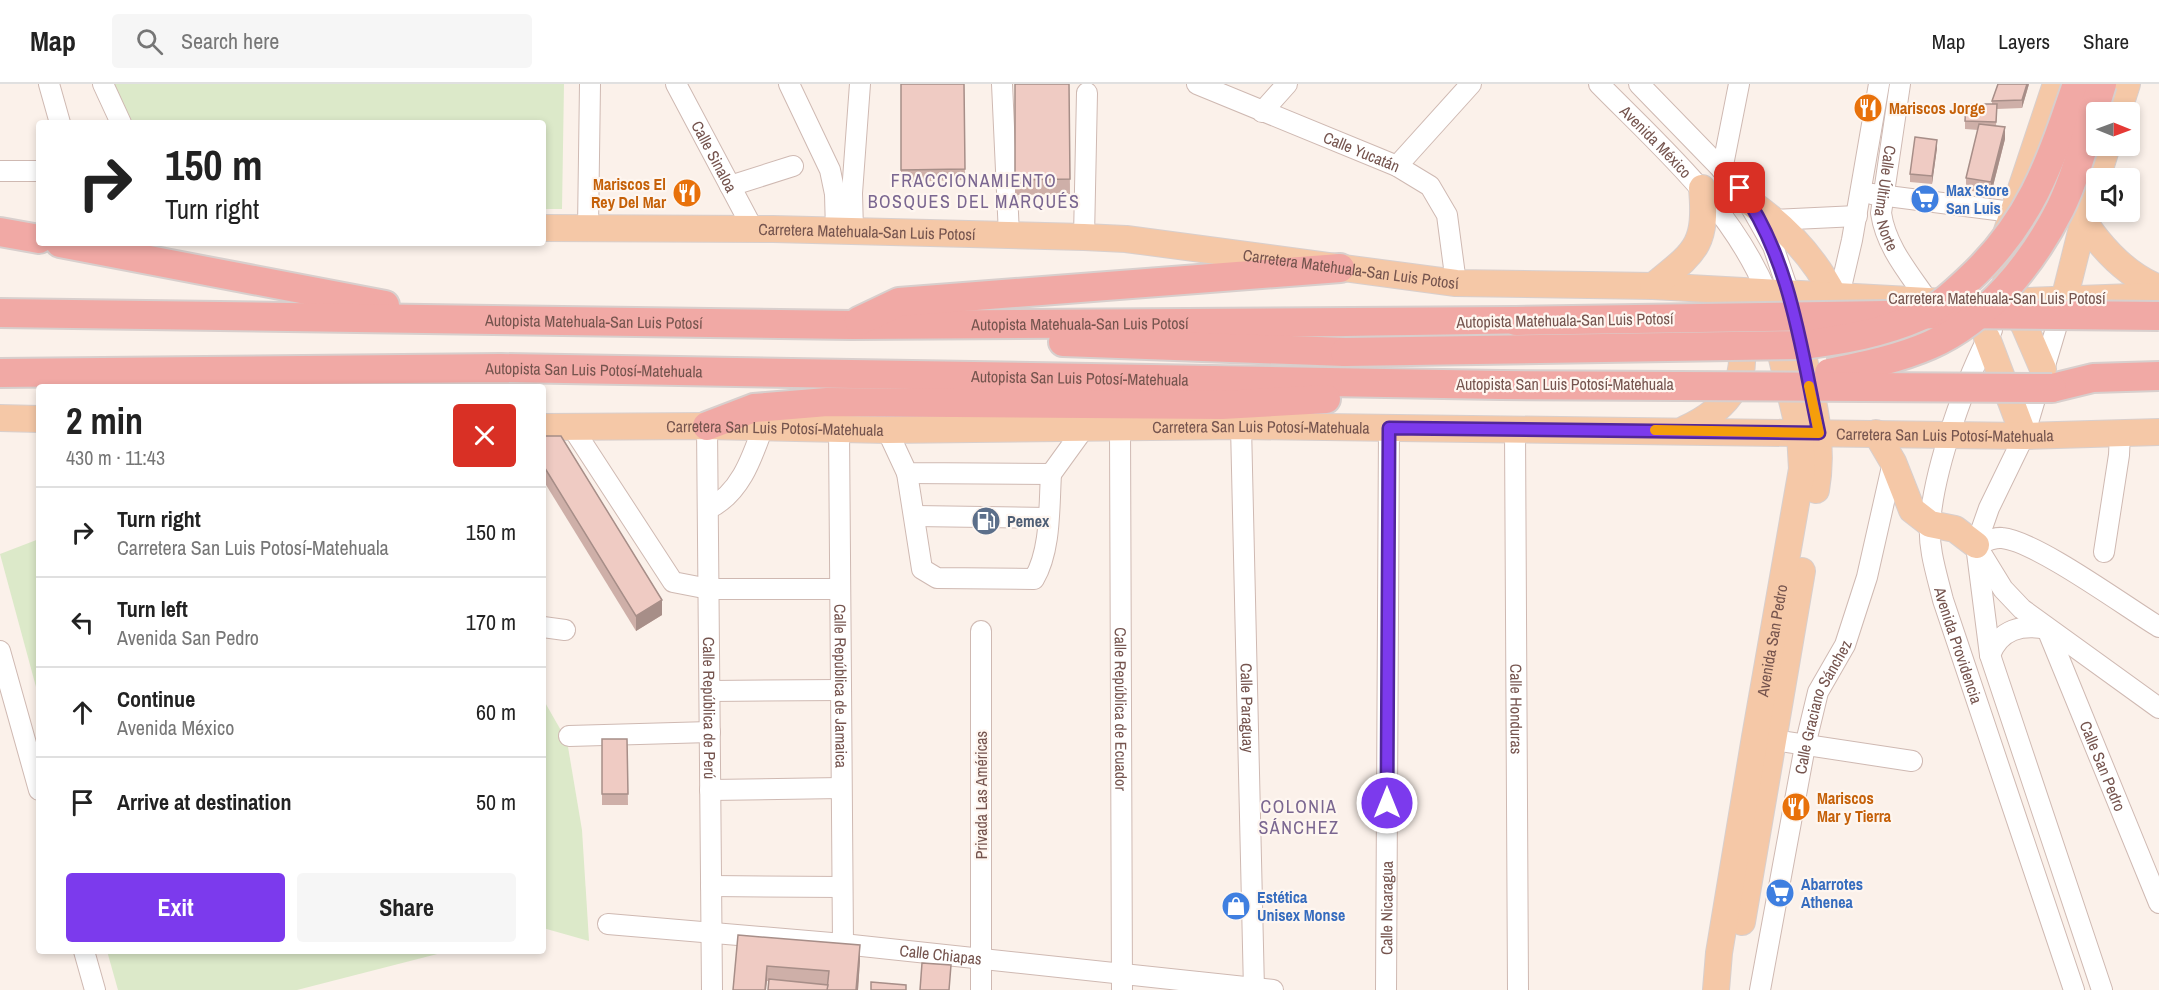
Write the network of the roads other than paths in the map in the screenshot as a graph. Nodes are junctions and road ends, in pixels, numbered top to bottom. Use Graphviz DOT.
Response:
graph roads {
  1 [pos="48,84"];
  2 [pos="103,84"];
  3 [pos="590,84"];
  4 [pos="676,84"];
  5 [pos="789,84"];
  6 [pos="860,84"];
  7 [pos="1002,84"];
  8 [pos="1197,84"];
  9 [pos="1221,84"];
  10 [pos="1287,84"];
  11 [pos="1471,84"];
  12 [pos="1599,84"];
  13 [pos="1639,84"];
  14 [pos="1739,84"];
  15 [pos="1879,84"];
  16 [pos="1900,84"];
  17 [pos="2056,84"];
  18 [pos="2077,84"];
  19 [pos="2089,84"];
  20 [pos="2102,84"];
  21 [pos="2120,84"];
  22 [pos="2127,84"];
  23 [pos="1087,93"];
  24 [pos="2121,102"];
  25 [pos="1240,103"];
  26 [pos="1262,112"];
  27 [pos="59,120"];
  28 [pos="120,120"];
  29 [pos="2035,141"];
  30 [pos="2104,156"];
  31 [pos="793,166"];
  32 [pos="1397,166"];
  33 [pos="1722,170"];
  34 [pos="0,171"];
  35 [pos="36,171"];
  36 [pos="730,186"];
  37 [pos="1702,188"];
  38 [pos="1861,193"];
  39 [pos="1883,196"];
  40 [pos="1751,203"];
  41 [pos="2012,212"];
  42 [pos="1857,216"];
  43 [pos="1775,220"];
  44 [pos="2084,220"];
  45 [pos="36,228"];
  46 [pos="546,228"];
  47 [pos="588,228"];
  48 [pos="753,229"];
  49 [pos="0,230"];
  50 [pos="844,231"];
  51 [pos="1009,235"];
  52 [pos="1084,237"];
  53 [pos="2004,237"];
  54 [pos="36,238"];
  55 [pos="76,246"];
  56 [pos="1340,268"];
  57 [pos="1456,283"];
  58 [pos="1653,286"];
  59 [pos="1694,288"];
  60 [pos="2159,288"];
  61 [pos="1778,293"];
  62 [pos="1837,296"];
  63 [pos="2159,296"];
  64 [pos="2064,300"];
  65 [pos="2007,302"];
  66 [pos="2159,304"];
  67 [pos="1937,306"];
  68 [pos="0,313"];
  69 [pos="2159,316"];
  70 [pos="461,320"];
  71 [pos="864,325"];
  72 [pos="1212,335"];
  73 [pos="1987,338"];
  74 [pos="35,372"];
  75 [pos="0,373"];
  76 [pos="2159,376"];
  77 [pos="2047,378"];
  78 [pos="87,384"];
  79 [pos="1777,384"];
  80 [pos="2159,388"];
  81 [pos="1216,393"];
  82 [pos="0,418"];
  83 [pos="36,419"];
  84 [pos="572,426"];
  85 [pos="707,426"];
  86 [pos="1241,426"];
  87 [pos="546,427"];
  88 [pos="763,427"];
  89 [pos="1085,427"];
  90 [pos="1120,427"];
  91 [pos="839,428"];
  92 [pos="1389,428"];
  93 [pos="1515,429"];
  94 [pos="887,430"];
  95 [pos="1682,430"];
  96 [pos="2159,432"];
  97 [pos="1810,433"];
  98 [pos="1876,433"];
  99 [pos="2120,433"];
  100 [pos="1950,435"];
  101 [pos="2024,436"];
  102 [pos="1893,462"];
  103 [pos="908,473"];
  104 [pos="1051,474"];
  105 [pos="708,508"];
  106 [pos="915,516"];
  107 [pos="1048,518"];
  108 [pos="1930,524"];
  109 [pos="1976,545"];
  110 [pos="2104,552"];
  111 [pos="709,589"];
  112 [pos="840,589"];
  113 [pos="546,627"];
  114 [pos="2159,627"];
  115 [pos="2047,629"];
  116 [pos="565,630"];
  117 [pos="981,631"];
  118 [pos="0,651"];
  119 [pos="1990,655"];
  120 [pos="841,690"];
  121 [pos="710,691"];
  122 [pos="2159,708"];
  123 [pos="2012,717"];
  124 [pos="1987,726"];
  125 [pos="710,732"];
  126 [pos="569,736"];
  127 [pos="1764,738"];
  128 [pos="1805,746"];
  129 [pos="1912,761"];
  130 [pos="36,779"];
  131 [pos="842,788"];
  132 [pos="710,789"];
  133 [pos="711,886"];
  134 [pos="842,887"];
  135 [pos="2159,903"];
  136 [pos="608,924"];
  137 [pos="711,931"];
  138 [pos="843,944"];
  139 [pos="85,954"];
  140 [pos="980,959"];
  141 [pos="1122,982"];
  142 [pos="1260,989"];
  143 [pos="95,990"];
  144 [pos="712,990"];
  145 [pos="981,990"];
  146 [pos="1386,990"];
  147 [pos="1518,990"];
  148 [pos="1716,990"];
  149 [pos="1733,990"];
  150 [pos="1760,990"];
  151 [pos="2074,990"];
  152 [pos="2102,990"];
  1 -- 27 [label="street"];
  2 -- 28 [label="street"];
  3 -- 47 [label="street"];
  4 -- 36 [label="street, Calle Sinaloa"];
  5 -- 50 [label="street"];
  6 -- 50 [label="street"];
  7 -- 51 [label="street"];
  8 -- 25 [label="street, Calle Yucatán"];
  9 -- 25 [label="street"];
  10 -- 26 [label="street"];
  11 -- 32 [label="street"];
  12 -- 37 [label="street, Avenida México"];
  13 -- 33 [label="street, Avenida México"];
  14 -- 33 [label="street"];
  15 -- 38 [label="street, Calle Última Norte"];
  16 -- 39 [label="street, Calle Última Norte"];
  17 -- 29 [label="main road"];
  18 -- 72 [label="highway, bridge"];
  19 -- 21 [label="main road"];
  20 -- 79 [label="highway, bridge"];
  22 -- 24 [label="main road"];
  23 -- 52 [label="street"];
  25 -- 26 [label="street, Calle Yucatán"];
  26 -- 32 [label="street, Calle Yucatán"];
  29 -- 41 [label="main road"];
  29 -- 44 [label="main road"];
  30 -- 44 [label="main road"];
  31 -- 36 [label="street"];
  32 -- 57 [label="street, Calle Yucatán"];
  33 -- 40 [label="street, Avenida México"];
  34 -- 35 [label="street"];
  36 -- 48 [label="street, Calle Sinaloa"];
  37 -- 58 [label="main road"];
  37 -- 61 [label="street, Avenida México"];
  38 -- 39 [label="street"];
  38 -- 42 [label="street, Calle Última Norte"];
  39 -- 41 [label="street"];
  39 -- 67 [label="street, Calle Última Norte"];
  40 -- 43 [label="main road"];
  40 -- 61 [label="street, Avenida México"];
  41 -- 53 [label="main road"];
  42 -- 43 [label="street"];
  42 -- 62 [label="street, Calle Última Norte"];
  43 -- 62 [label="main road"];
  44 -- 60 [label="main road"];
  44 -- 64 [label="main road"];
  45 -- 49 [label="main road"];
  46 -- 47 [label="main road, Carretera Matehuala-San Luis Potosí"];
  47 -- 48 [label="main road, Carretera Matehuala-San Luis Potosí"];
  48 -- 50 [label="main road, Carretera Matehuala-San Luis Potosí"];
  49 -- 54 [label="highway"];
  50 -- 51 [label="main road, Carretera Matehuala-San Luis Potosí"];
  51 -- 52 [label="main road, Carretera Matehuala-San Luis Potosí"];
  52 -- 56 [label="main road, Carretera Matehuala-San Luis Potosí"];
  53 -- 65 [label="main road"];
  53 -- 67 [label="main road"];
  55 -- 70 [label="highway"];
  56 -- 57 [label="main road, Carretera Matehuala-San Luis Potosí"];
  56 -- 71 [label="highway"];
  57 -- 58 [label="main road, Carretera Matehuala-San Luis Potosí"];
  58 -- 59 [label="main road, Carretera Matehuala-San Luis Potosí"];
  59 -- 61 [label="main road, Carretera Matehuala-San Luis Potosí"];
  59 -- 95 [label="main road"];
  61 -- 62 [label="main road, Carretera Matehuala-San Luis Potosí"];
  61 -- 97 [label="main road, Avenida San Pedro"];
  62 -- 67 [label="main road, Carretera Matehuala-San Luis Potosí"];
  63 -- 64 [label="main road, Carretera Matehuala-San Luis Potosí"];
  64 -- 65 [label="main road, Carretera Matehuala-San Luis Potosí"];
  64 -- 77 [label="street, Avenida Providencia"];
  65 -- 67 [label="main road, Carretera Matehuala-San Luis Potosí"];
  65 -- 73 [label="street, Avenida Providencia"];
  65 -- 77 [label="main road"];
  66 -- 67 [label="highway, bridge"];
  67 -- 69 [label="highway, Autopista Matehuala-San Luis Potosí, bridge"];
  67 -- 72 [label="highway, Autopista Matehuala-San Luis Potosí, bridge"];
  68 -- 70 [label="highway, Autopista Matehuala-San Luis Potosí"];
  70 -- 71 [label="highway, Autopista Matehuala-San Luis Potosí"];
  71 -- 72 [label="highway, Autopista Matehuala-San Luis Potosí"];
  73 -- 100 [label="street, Avenida Providencia"];
  73 -- 101 [label="main road"];
  74 -- 75 [label="highway, Autopista San Luis Potosí-Matehuala"];
  74 -- 78 [label="highway"];
  74 -- 81 [label="highway, Autopista San Luis Potosí-Matehuala"];
  76 -- 77 [label="highway"];
  77 -- 79 [label="highway, Autopista San Luis Potosí-Matehuala, bridge"];
  77 -- 80 [label="highway, Autopista San Luis Potosí-Matehuala"];
  77 -- 101 [label="street, Avenida Providencia"];
  79 -- 81 [label="highway, Autopista San Luis Potosí-Matehuala, bridge"];
  81 -- 85 [label="highway"];
  82 -- 83 [label="main road"];
  84 -- 85 [label="main road, Carretera San Luis Potosí-Matehuala"];
  84 -- 87 [label="main road, Carretera San Luis Potosí-Matehuala"];
  84 -- 111 [label="street"];
  85 -- 88 [label="main road, Carretera San Luis Potosí-Matehuala"];
  85 -- 105 [label="street, Calle República de Perú"];
  86 -- 90 [label="main road, Carretera San Luis Potosí-Matehuala"];
  86 -- 92 [label="main road, Carretera San Luis Potosí-Matehuala"];
  86 -- 142 [label="street, Calle Paraguay"];
  88 -- 91 [label="main road, Carretera San Luis Potosí-Matehuala"];
  88 -- 105 [label="street"];
  89 -- 90 [label="main road, Carretera San Luis Potosí-Matehuala"];
  89 -- 94 [label="main road, Carretera San Luis Potosí-Matehuala"];
  89 -- 104 [label="street"];
  90 -- 141 [label="street, Calle República de Ecuador"];
  91 -- 94 [label="main road, Carretera San Luis Potosí-Matehuala"];
  91 -- 112 [label="street, Calle República de Jamaica"];
  92 -- 93 [label="main road, Carretera San Luis Potosí-Matehuala"];
  92 -- 146 [label="street, Calle Nicaragua"];
  93 -- 95 [label="main road, Carretera San Luis Potosí-Matehuala"];
  93 -- 147 [label="street, Calle Honduras"];
  94 -- 103 [label="street"];
  95 -- 97 [label="main road, Carretera San Luis Potosí-Matehuala"];
  96 -- 99 [label="main road, Carretera San Luis Potosí-Matehuala"];
  97 -- 98 [label="main road, Carretera San Luis Potosí-Matehuala"];
  97 -- 127 [label="main road, Avenida San Pedro"];
  98 -- 100 [label="main road, Carretera San Luis Potosí-Matehuala"];
  98 -- 102 [label="main road"];
  99 -- 101 [label="main road, Carretera San Luis Potosí-Matehuala"];
  99 -- 110 [label="street"];
  100 -- 101 [label="main road, Carretera San Luis Potosí-Matehuala"];
  100 -- 108 [label="street, Avenida Providencia"];
  101 -- 109 [label="street, Avenida Providencia"];
  102 -- 108 [label="main road"];
  102 -- 128 [label="street, Calle Graciano Sánchez"];
  103 -- 104 [label="street"];
  103 -- 106 [label="street"];
  104 -- 107 [label="street"];
  105 -- 111 [label="street, Calle República de Perú"];
  106 -- 107 [label="street"];
  106 -- 107 [label="street"];
  108 -- 109 [label="main road"];
  108 -- 124 [label="street, Avenida Providencia"];
  109 -- 114 [label="street"];
  109 -- 115 [label="street, Calle San Pedro"];
  109 -- 119 [label="street, Avenida Providencia"];
  111 -- 112 [label="street"];
  111 -- 121 [label="street, Calle República de Perú"];
  112 -- 120 [label="street, Calle República de Jamaica"];
  113 -- 116 [label="street"];
  115 -- 119 [label="street"];
  115 -- 122 [label="street, Calle San Pedro"];
  115 -- 135 [label="street, Calle San Pedro"];
  117 -- 140 [label="street, Privada Las Américas"];
  118 -- 130 [label="street"];
  119 -- 123 [label="street, Avenida Providencia"];
  120 -- 121 [label="street"];
  120 -- 131 [label="street, Calle República de Jamaica"];
  121 -- 125 [label="street, Calle República de Perú"];
  123 -- 124 [label="street"];
  123 -- 152 [label="street, Avenida Providencia"];
  124 -- 151 [label="street, Avenida Providencia"];
  125 -- 126 [label="street"];
  125 -- 132 [label="street, Calle República de Perú"];
  127 -- 128 [label="street"];
  127 -- 148 [label="main road, Avenida San Pedro"];
  127 -- 149 [label="main road, Avenida San Pedro"];
  128 -- 129 [label="street"];
  128 -- 150 [label="street, Calle Graciano Sánchez"];
  131 -- 132 [label="street"];
  131 -- 134 [label="street, Calle República de Jamaica"];
  132 -- 133 [label="street, Calle República de Perú"];
  133 -- 134 [label="street"];
  133 -- 137 [label="street, Calle República de Perú"];
  134 -- 138 [label="street, Calle República de Jamaica"];
  136 -- 137 [label="street, Calle Chiapas"];
  137 -- 138 [label="street, Calle Chiapas"];
  137 -- 144 [label="street, Calle República de Perú"];
  138 -- 140 [label="street, Calle Chiapas"];
  139 -- 143 [label="street"];
  140 -- 141 [label="street, Calle Chiapas"];
  140 -- 145 [label="street, Privada Las Américas"];
  141 -- 142 [label="street, Calle Chiapas"];
}
